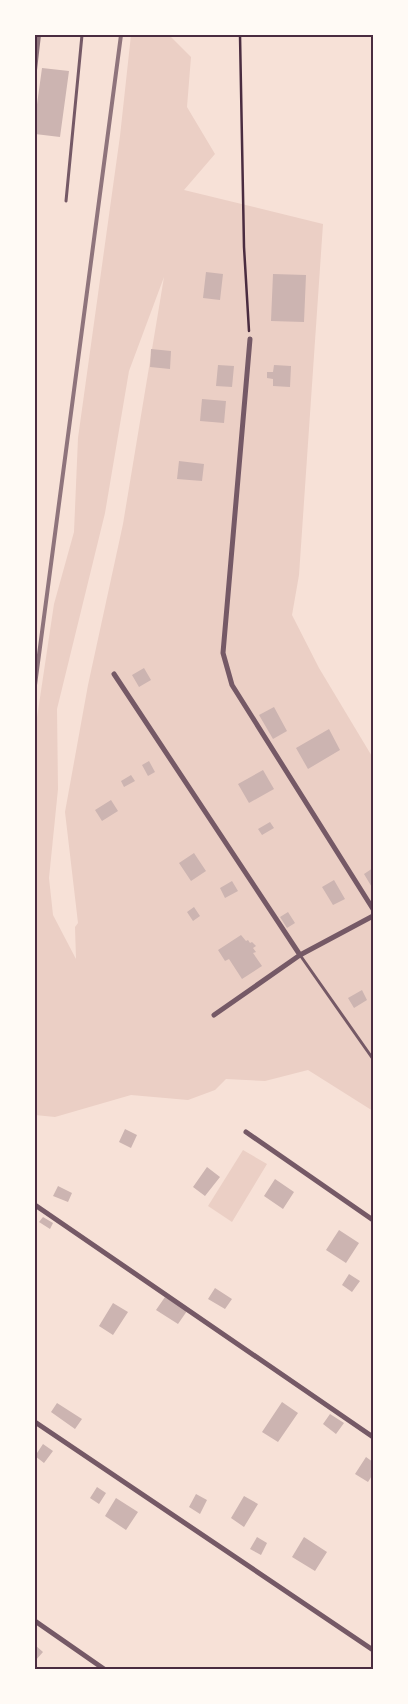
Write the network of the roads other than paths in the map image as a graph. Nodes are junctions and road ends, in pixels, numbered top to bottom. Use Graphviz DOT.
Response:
graph roads {
  1 [pos="82,35"];
  2 [pos="66,202"];
  3 [pos="250,338"];
  4 [pos="114,674"];
  5 [pos="373,909"];
  6 [pos="373,916"];
  7 [pos="300,955"];
  8 [pos="214,1015"];
  9 [pos="373,1059"];
  10 [pos="246,1132"];
  11 [pos="35,1205"];
  12 [pos="373,1220"];
  13 [pos="35,1422"];
  14 [pos="373,1437"];
  15 [pos="35,1620"];
  16 [pos="373,1650"];
  17 [pos="104,1669"];
  1 -- 2 [label="lane"];
  3 -- 5 [label="street"];
  4 -- 7 [label="street"];
  6 -- 7 [label="street"];
  7 -- 8 [label="street"];
  7 -- 9 [label="lane"];
  10 -- 12 [label="street"];
  11 -- 14 [label="street"];
  13 -- 16 [label="street"];
  15 -- 17 [label="street"];
}
